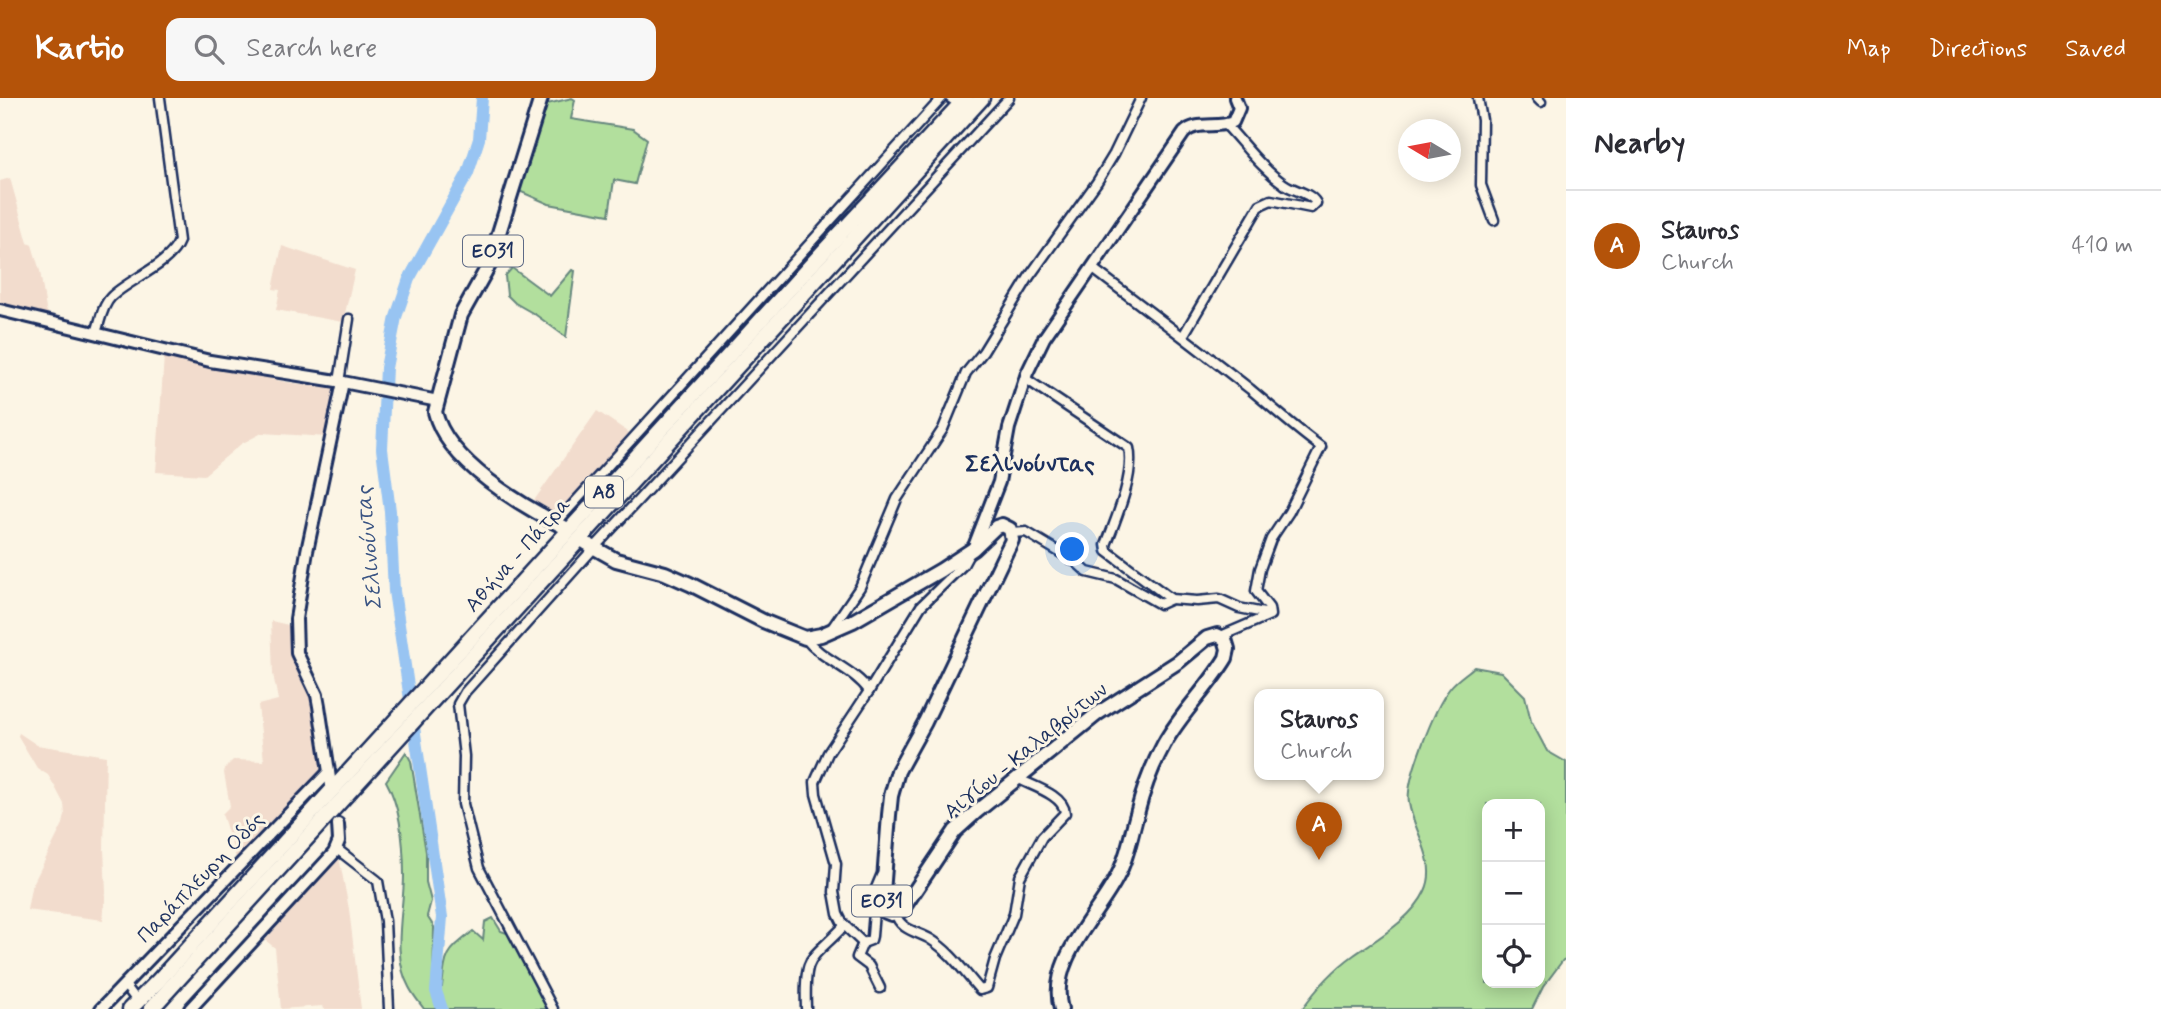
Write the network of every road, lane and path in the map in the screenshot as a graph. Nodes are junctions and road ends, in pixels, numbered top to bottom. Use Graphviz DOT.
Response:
graph roads {
  1 [pos="160,98"];
  2 [pos="541,98"];
  3 [pos="942,98"];
  4 [pos="982,98"];
  5 [pos="1009,98"];
  6 [pos="1141,98"];
  7 [pos="1235,98"];
  8 [pos="1478,98"];
  9 [pos="957,99"];
  10 [pos="973,115"];
  11 [pos="983,124"];
  12 [pos="1226,125"];
  13 [pos="1494,220"];
  14 [pos="1093,268"];
  15 [pos="0,310"];
  16 [pos="742,318"];
  17 [pos="349,319"];
  18 [pos="753,324"];
  19 [pos="96,333"];
  20 [pos="778,333"];
  21 [pos="1183,336"];
  22 [pos="788,338"];
  23 [pos="1026,379"];
  24 [pos="341,382"];
  25 [pos="438,401"];
  26 [pos="561,526"];
  27 [pos="1012,533"];
  28 [pos="590,546"];
  29 [pos="972,549"];
  30 [pos="1171,599"];
  31 [pos="1270,615"];
  32 [pos="830,631"];
  33 [pos="1221,636"];
  34 [pos="805,638"];
  35 [pos="869,691"];
  36 [pos="328,772"];
  37 [pos="1018,779"];
  38 [pos="331,785"];
  39 [pos="338,824"];
  40 [pos="337,849"];
  41 [pos="885,867"];
  42 [pos="896,914"];
  43 [pos="845,925"];
  44 [pos="863,943"];
  45 [pos="125,985"];
  46 [pos="880,988"];
  47 [pos="132,1003"];
  48 [pos="806,1008"];
  49 [pos="101,1009"];
  50 [pos="151,1009"];
  51 [pos="190,1009"];
  52 [pos="389,1009"];
  53 [pos="553,1009"];
  54 [pos="1061,1009"];
  1 -- 19 [label="street"];
  2 -- 25 [label="main road, ΕΟ31"];
  3 -- 16 [label="street"];
  4 -- 50 [label="highway, Αθήνα - Πάτρα / Α8"];
  5 -- 11 [label="street"];
  6 -- 32 [label="street"];
  7 -- 12 [label="street"];
  8 -- 13 [label="street"];
  9 -- 47 [label="highway, Αθήνα - Πάτρα / Α8"];
  10 -- 11 [label="street"];
  11 -- 22 [label="street"];
  12 -- 14 [label="street"];
  12 -- 21 [label="street"];
  14 -- 21 [label="street"];
  14 -- 23 [label="street"];
  15 -- 19 [label="street"];
  16 -- 18 [label="street"];
  16 -- 26 [label="street"];
  17 -- 24 [label="street"];
  19 -- 24 [label="street"];
  20 -- 22 [label="street"];
  21 -- 31 [label="street"];
  22 -- 28 [label="street"];
  23 -- 29 [label="street"];
  23 -- 30 [label="street"];
  24 -- 25 [label="street"];
  24 -- 36 [label="street"];
  25 -- 26 [label="main road, ΕΟ31"];
  27 -- 29 [label="main road"];
  27 -- 30 [label="street"];
  27 -- 41 [label="main road, ΕΟ31"];
  28 -- 34 [label="main road"];
  28 -- 53 [label="street"];
  29 -- 32 [label="main road"];
  29 -- 35 [label="street"];
  30 -- 31 [label="street"];
  31 -- 33 [label="street"];
  32 -- 34 [label="main road"];
  33 -- 37 [label="main road, Αιγίου - Καλαβρύτων / ΕΟ31"];
  33 -- 54 [label="main road"];
  34 -- 35 [label="street"];
  35 -- 43 [label="street"];
  36 -- 38 [label="street"];
  36 -- 45 [label="street, Παράπλευρη Οδός"];
  37 -- 42 [label="main road, Αιγίου - Καλαβρύτων / ΕΟ31"];
  37 -- 42 [label="street"];
  39 -- 40 [label="street"];
  40 -- 51 [label="street"];
  40 -- 52 [label="street"];
  41 -- 42 [label="main road, ΕΟ31"];
  41 -- 44 [label="street"];
  43 -- 44 [label="street"];
  43 -- 48 [label="street"];
  44 -- 46 [label="street"];
  45 -- 47 [label="street"];
  45 -- 49 [label="street, Παράπλευρη Οδός"];
}
